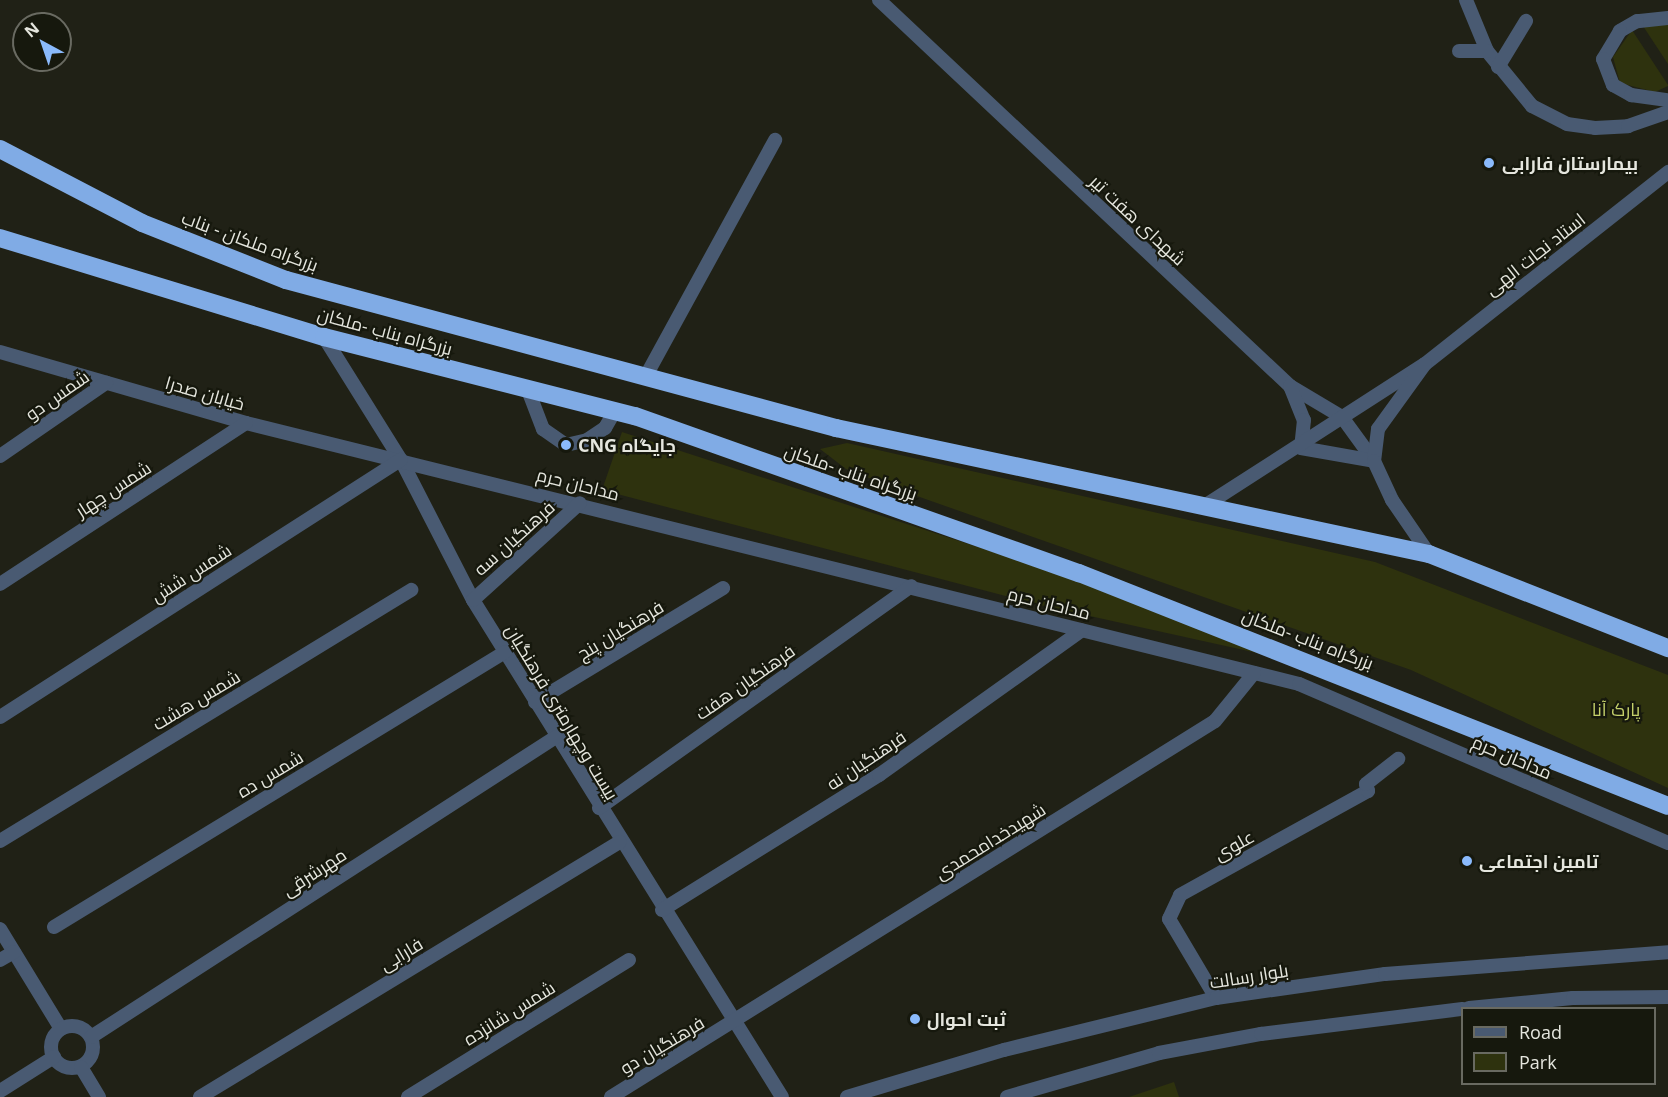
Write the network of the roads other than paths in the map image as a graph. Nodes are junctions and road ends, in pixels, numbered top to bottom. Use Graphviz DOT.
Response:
graph roads {
  1 [pos="879,0"];
  2 [pos="1466,0"];
  3 [pos="1668,18"];
  4 [pos="1526,21"];
  5 [pos="1459,51"];
  6 [pos="1487,51"];
  7 [pos="1498,67"];
  8 [pos="1668,100"];
  9 [pos="1668,112"];
  10 [pos="775,140"];
  11 [pos="0,149"];
  12 [pos="1668,172"];
  13 [pos="0,237"];
  14 [pos="324,338"];
  15 [pos="535,343"];
  16 [pos="0,352"];
  17 [pos="1425,364"];
  18 [pos="646,374"];
  19 [pos="105,383"];
  20 [pos="1290,386"];
  21 [pos="528,390"];
  22 [pos="615,411"];
  23 [pos="1342,417"];
  24 [pos="246,423"];
  25 [pos="1301,448"];
  26 [pos="0,456"];
  27 [pos="401,460"];
  28 [pos="1374,461"];
  29 [pos="580,503"];
  30 [pos="1206,505"];
  31 [pos="1429,554"];
  32 [pos="0,584"];
  33 [pos="911,586"];
  34 [pos="723,588"];
  35 [pos="411,590"];
  36 [pos="472,600"];
  37 [pos="1082,630"];
  38 [pos="1668,648"];
  39 [pos="505,652"];
  40 [pos="1254,673"];
  41 [pos="535,702"];
  42 [pos="0,717"];
  43 [pos="556,737"];
  44 [pos="1398,759"];
  45 [pos="1668,806"];
  46 [pos="599,808"];
  47 [pos="0,841"];
  48 [pos="620,842"];
  49 [pos="1668,843"];
  50 [pos="662,910"];
  51 [pos="54,927"];
  52 [pos="0,930"];
  53 [pos="14,952"];
  54 [pos="1668,952"];
  55 [pos="0,960"];
  56 [pos="629,960"];
  57 [pos="1668,997"];
  58 [pos="1216,998"];
  59 [pos="1479,1007"];
  60 [pos="1461,1009"];
  61 [pos="732,1024"];
  62 [pos="61,1029"];
  63 [pos="91,1037"];
  64 [pos="54,1057"];
  65 [pos="81,1067"];
  66 [pos="0,1091"];
  67 [pos="99,1097"];
  68 [pos="200,1097"];
  69 [pos="408,1097"];
  70 [pos="611,1097"];
  71 [pos="782,1097"];
  72 [pos="847,1097"];
  73 [pos="1007,1097"];
  1 -- 20 [label="street, شهدای هفت تیر"];
  2 -- 6 [label="street"];
  3 -- 8 [label="street"];
  4 -- 7 [label="street"];
  5 -- 6 [label="street"];
  6 -- 7 [label="street"];
  7 -- 9 [label="street"];
  10 -- 18 [label="street"];
  11 -- 15 [label="highway, بزرگراه ملکان - بناب"];
  12 -- 17 [label="street, استاد نجات الهی"];
  13 -- 14 [label="highway, بزرگراه بناب -ملکان"];
  14 -- 21 [label="highway, بزرگراه بناب -ملکان"];
  14 -- 27 [label="street, بیست وچهارمتری فرهنگیان"];
  15 -- 18 [label="highway, بزرگراه بناب -ملکان"];
  16 -- 19 [label="street, خیابان صدرا"];
  17 -- 23 [label="street"];
  17 -- 28 [label="street"];
  18 -- 30 [label="highway, بزرگراه بناب -ملکان"];
  19 -- 24 [label="street, خیابان صدرا"];
  19 -- 26 [label="street, شمس دو"];
  20 -- 23 [label="street, شهدای هفت تیر"];
  20 -- 25 [label="street"];
  21 -- 22 [label="highway, بزرگراه بناب -ملکان"];
  21 -- 22 [label="street"];
  22 -- 45 [label="highway, بزرگراه بناب -ملکان"];
  23 -- 25 [label="street"];
  23 -- 28 [label="street, شهدای هفت تیر"];
  24 -- 27 [label="street, خیابان صدرا"];
  24 -- 32 [label="street, شمس چهار"];
  25 -- 28 [label="street"];
  25 -- 30 [label="street"];
  27 -- 29 [label="street, مداحان حرم"];
  27 -- 36 [label="street, بیست وچهارمتری فرهنگیان"];
  27 -- 42 [label="street, شمس شش"];
  28 -- 31 [label="street, شهدای هفت تیر"];
  29 -- 33 [label="street, مداحان حرم"];
  29 -- 36 [label="street, فرهنگیان سه"];
  30 -- 31 [label="highway, بزرگراه بناب -ملکان"];
  31 -- 38 [label="highway, بزرگراه بناب -ملکان"];
  33 -- 37 [label="street, مداحان حرم"];
  33 -- 46 [label="street, فرهنگیان هفت"];
  34 -- 41 [label="street, فرهنگیان پنج"];
  35 -- 47 [label="street, شمس هشت"];
  36 -- 39 [label="street, بیست وچهارمتری فرهنگیان"];
  37 -- 40 [label="street, مداحان حرم"];
  37 -- 50 [label="street, فرهنگیان نه"];
  39 -- 41 [label="street, بیست وچهارمتری فرهنگیان"];
  39 -- 51 [label="street, شمس ده"];
  40 -- 49 [label="street, مداحان حرم"];
  40 -- 61 [label="street, شهیدخدامحمدی"];
  41 -- 43 [label="street, بیست وچهارمتری فرهنگیان"];
  43 -- 46 [label="street, بیست وچهارمتری فرهنگیان"];
  43 -- 63 [label="street, مهرشرقی"];
  44 -- 58 [label="street, علوی"];
  46 -- 48 [label="street, بیست وچهارمتری فرهنگیان"];
  48 -- 50 [label="street, بیست وچهارمتری فرهنگیان"];
  48 -- 68 [label="street, فارابی"];
  50 -- 61 [label="street, بیست وچهارمتری فرهنگیان"];
  52 -- 53 [label="street"];
  53 -- 55 [label="street"];
  53 -- 62 [label="street"];
  54 -- 58 [label="street, بلوار رسالت"];
  56 -- 69 [label="street, شمس شانزده"];
  57 -- 59 [label="street"];
  58 -- 72 [label="street, بلوار رسالت"];
  60 -- 73 [label="street"];
  61 -- 70 [label="street, فرهنگیان دو"];
  61 -- 71 [label="street, بیست وچهارمتری فرهنگیان"];
  62 -- 63 [label="street"];
  62 -- 64 [label="street"];
  63 -- 65 [label="street"];
  64 -- 65 [label="street"];
  64 -- 66 [label="street"];
  65 -- 67 [label="street"];
}
